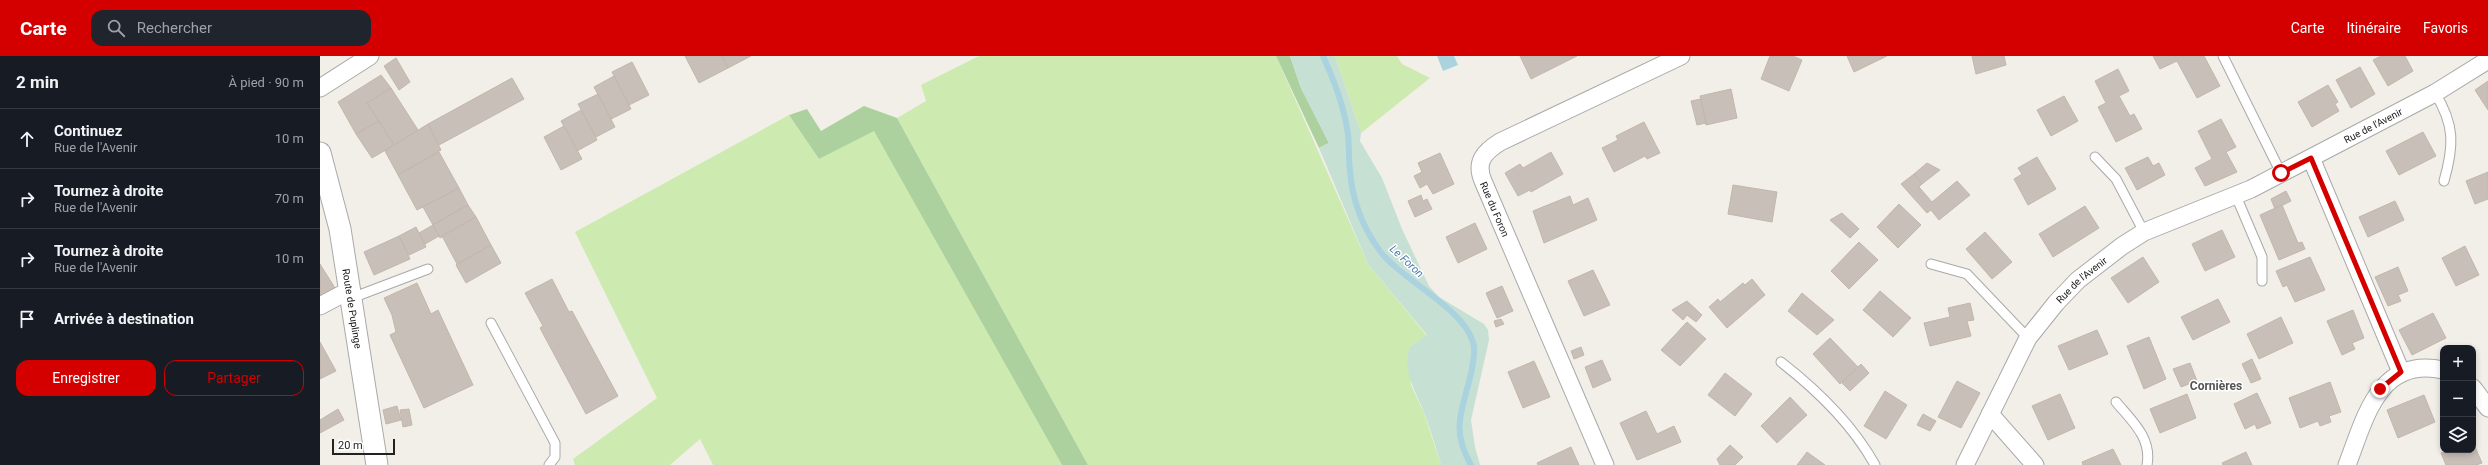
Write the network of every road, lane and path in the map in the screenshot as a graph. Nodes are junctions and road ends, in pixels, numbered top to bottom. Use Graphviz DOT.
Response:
graph roads {
  1 [pos="370,56"];
  2 [pos="1681,56"];
  3 [pos="2223,56"];
  4 [pos="2482,60"];
  5 [pos="320,88"];
  6 [pos="2435,93"];
  7 [pos="320,153"];
  8 [pos="2095,157"];
  9 [pos="2311,158"];
  10 [pos="2281,173"];
  11 [pos="2444,181"];
  12 [pos="2236,196"];
  13 [pos="2144,232"];
  14 [pos="1931,264"];
  15 [pos="428,269"];
  16 [pos="2262,281"];
  17 [pos="349,295"];
  18 [pos="320,306"];
  19 [pos="491,323"];
  20 [pos="2028,338"];
  21 [pos="1781,362"];
  22 [pos="2440,370"];
  23 [pos="2401,372"];
  24 [pos="2476,392"];
  25 [pos="2116,402"];
  26 [pos="2488,408"];
  27 [pos="1990,414"];
  28 [pos="377,465"];
  29 [pos="549,465"];
  30 [pos="1605,465"];
  31 [pos="1875,465"];
  32 [pos="1965,465"];
  33 [pos="2035,465"];
  34 [pos="2147,465"];
  35 [pos="2347,465"];
  1 -- 5 [label="street"];
  2 -- 30 [label="street, Rue du Foron"];
  3 -- 10 [label="lane"];
  4 -- 6 [label="street, Rue de l'Avenir"];
  6 -- 9 [label="street, Rue de l'Avenir"];
  6 -- 11 [label="lane"];
  7 -- 17 [label="street, Route de Puplinge"];
  8 -- 13 [label="lane"];
  9 -- 10 [label="street, Rue de l'Avenir"];
  9 -- 23 [label="street"];
  10 -- 12 [label="street, Rue de l'Avenir"];
  12 -- 13 [label="street, Rue de l'Avenir"];
  12 -- 16 [label="lane"];
  13 -- 20 [label="street, Rue de l'Avenir"];
  14 -- 20 [label="lane"];
  15 -- 17 [label="lane"];
  17 -- 18 [label="street"];
  17 -- 28 [label="street, Route de Puplinge"];
  19 -- 29 [label="lane"];
  20 -- 27 [label="street, Rue de l'Avenir"];
  21 -- 31 [label="lane"];
  22 -- 23 [label="street"];
  23 -- 35 [label="street"];
  24 -- 26 [label="street"];
  25 -- 34 [label="lane"];
  27 -- 32 [label="street, Rue de l'Avenir"];
  27 -- 33 [label="street"];
}
